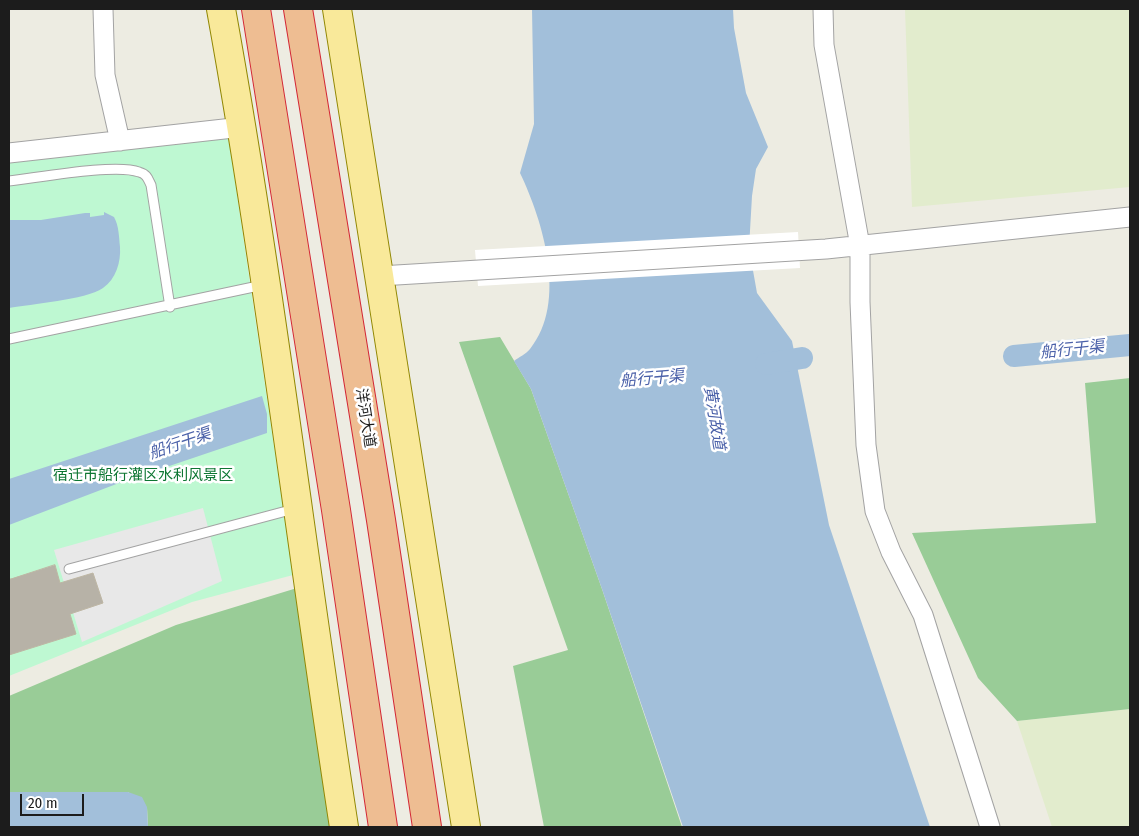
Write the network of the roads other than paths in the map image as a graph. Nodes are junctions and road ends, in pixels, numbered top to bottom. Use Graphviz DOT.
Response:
graph roads {
  1 [pos="102,9"];
  2 [pos="221,9"];
  3 [pos="256,9"];
  4 [pos="298,9"];
  5 [pos="337,9"];
  6 [pos="824,9"];
  7 [pos="242,127"];
  8 [pos="120,141"];
  9 [pos="9,153"];
  10 [pos="9,181"];
  11 [pos="1130,217"];
  12 [pos="860,246"];
  13 [pos="380,276"];
  14 [pos="266,285"];
  15 [pos="170,307"];
  16 [pos="9,339"];
  17 [pos="297,508"];
  18 [pos="69,568"];
  19 [pos="344,827"];
  20 [pos="383,827"];
  21 [pos="427,827"];
  22 [pos="466,827"];
  23 [pos="990,827"];
  1 -- 8 [label="street"];
  2 -- 7 [label="main road"];
  3 -- 20 [label="highway"];
  4 -- 21 [label="highway, 洋河大道"];
  5 -- 13 [label="main road"];
  6 -- 12 [label="street"];
  7 -- 8 [label="street"];
  7 -- 14 [label="main road"];
  8 -- 9 [label="street"];
  10 -- 15 [label="lane"];
  11 -- 12 [label="street"];
  12 -- 13 [label="street"];
  12 -- 23 [label="street"];
  13 -- 22 [label="main road"];
  14 -- 15 [label="lane"];
  14 -- 17 [label="main road"];
  15 -- 16 [label="lane"];
  17 -- 18 [label="lane"];
  17 -- 19 [label="main road"];
}
